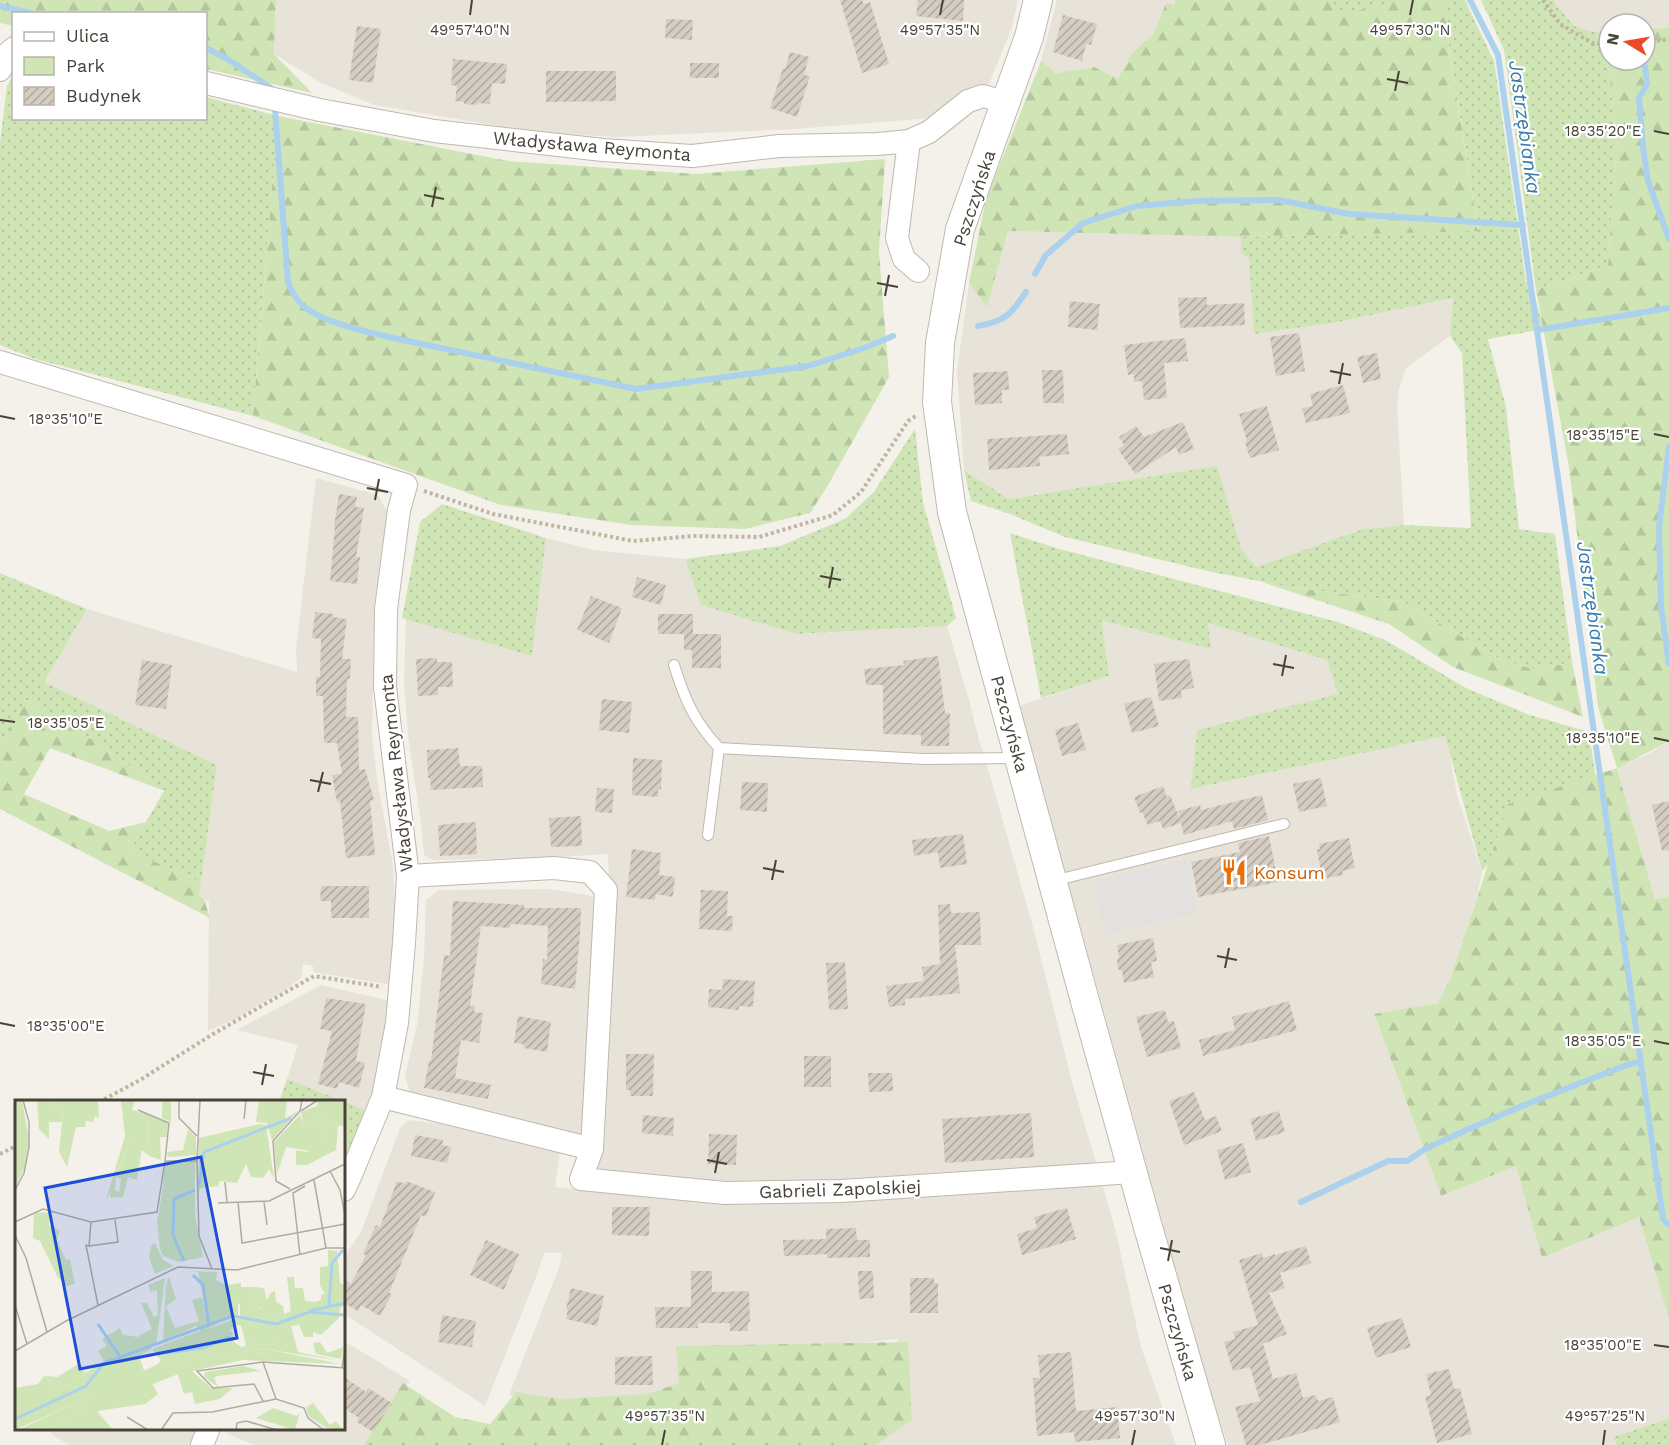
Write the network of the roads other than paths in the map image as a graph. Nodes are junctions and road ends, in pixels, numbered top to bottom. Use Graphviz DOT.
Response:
graph roads {
  1 [pos="1038,0"];
  2 [pos="12,50"];
  3 [pos="0,70"];
  4 [pos="207,83"];
  5 [pos="1005,102"];
  6 [pos="909,141"];
  7 [pos="918,271"];
  8 [pos="0,362"];
  9 [pos="674,665"];
  10 [pos="719,748"];
  11 [pos="1019,758"];
  12 [pos="1284,825"];
  13 [pos="708,835"];
  14 [pos="408,876"];
  15 [pos="1053,881"];
  16 [pos="383,1097"];
  17 [pos="592,1149"];
  18 [pos="1132,1170"];
  19 [pos="345,1188"];
  20 [pos="208,1430"];
  21 [pos="202,1445"];
  22 [pos="1211,1445"];
  1 -- 5 [label="street, Pszczyńska"];
  2 -- 3 [label="street"];
  4 -- 6 [label="street, Władysława Reymonta"];
  5 -- 6 [label="street, Władysława Reymonta"];
  5 -- 11 [label="street, Pszczyńska"];
  6 -- 7 [label="street"];
  8 -- 14 [label="street, Władysława Reymonta"];
  9 -- 10 [label="lane"];
  10 -- 11 [label="lane"];
  10 -- 13 [label="lane"];
  11 -- 15 [label="street, Pszczyńska"];
  12 -- 15 [label="lane"];
  14 -- 16 [label="street, Władysława Reymonta"];
  14 -- 17 [label="street, Gabrieli Zapolskiej"];
  15 -- 18 [label="street, Pszczyńska"];
  16 -- 17 [label="street"];
  16 -- 19 [label="street, Władysława Reymonta"];
  17 -- 18 [label="street, Gabrieli Zapolskiej"];
  18 -- 22 [label="street, Pszczyńska"];
  20 -- 21 [label="street"];
}
